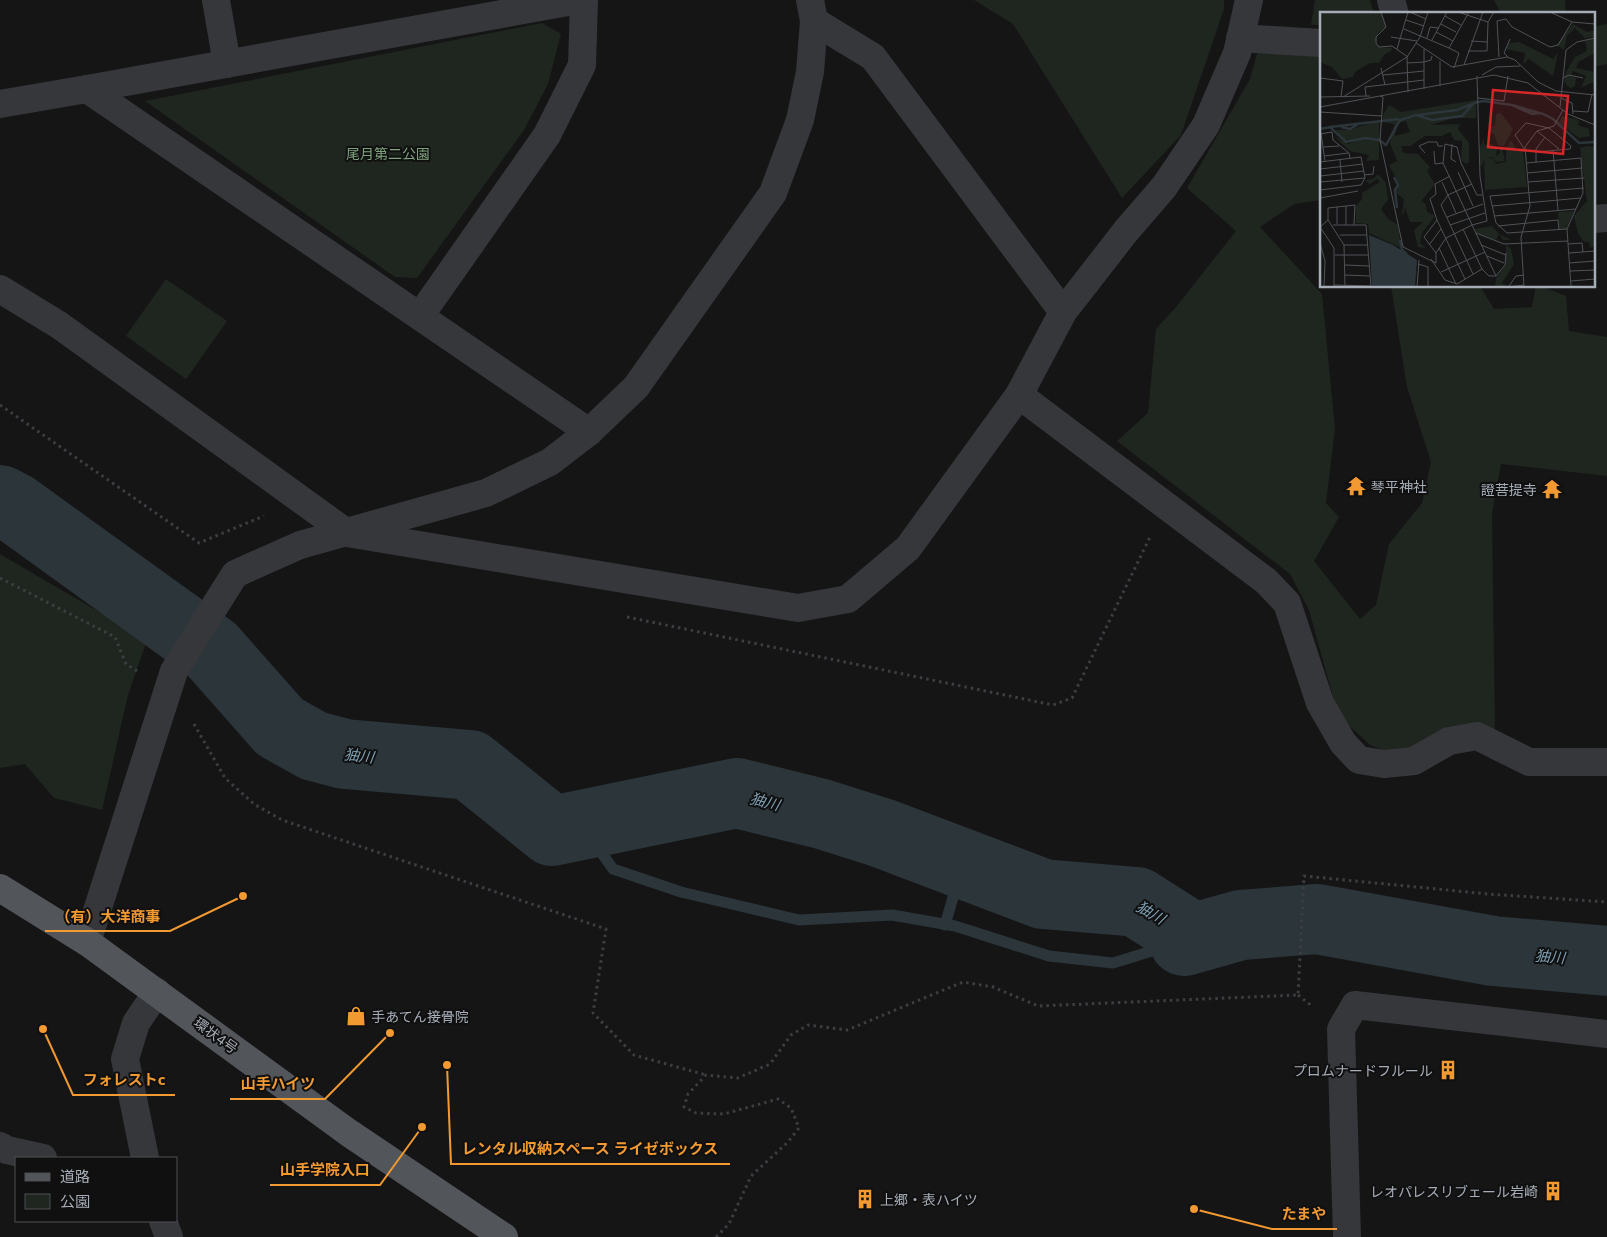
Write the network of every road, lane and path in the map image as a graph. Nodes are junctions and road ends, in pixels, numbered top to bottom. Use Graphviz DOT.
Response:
graph roads {
  1 [pos="216,0"];
  2 [pos="579,0"];
  3 [pos="584,0"];
  4 [pos="1249,0"];
  5 [pos="812,11"];
  6 [pos="1240,38"];
  7 [pos="1320,43"];
  8 [pos="227,64"];
  9 [pos="88,90"];
  10 [pos="0,104"];
  11 [pos="1607,218"];
  12 [pos="1594,219"];
  13 [pos="0,289"];
  14 [pos="1063,312"];
  15 [pos="420,316"];
  16 [pos="1019,395"];
  17 [pos="0,405"];
  18 [pos="589,432"];
  19 [pos="303,501"];
  20 [pos="1165,505"];
  21 [pos="347,533"];
  22 [pos="0,578"];
  23 [pos="619,616"];
  24 [pos="171,681"];
  25 [pos="1607,762"];
  26 [pos="0,888"];
  27 [pos="1607,902"];
  28 [pos="87,942"];
  29 [pos="157,992"];
  30 [pos="1607,1034"];
  31 [pos="706,1075"];
  32 [pos="0,1146"];
  33 [pos="38,1157"];
  34 [pos="145,1157"];
  35 [pos="163,1222"];
  36 [pos="169,1237"];
  37 [pos="504,1237"];
  38 [pos="716,1237"];
  39 [pos="1347,1237"];
  1 -- 8 [label="street"];
  2 -- 8 [label="street"];
  3 -- 15 [label="street"];
  4 -- 6 [label="street"];
  5 -- 14 [label="street"];
  5 -- 18 [label="street"];
  6 -- 7 [label="street"];
  6 -- 14 [label="street"];
  8 -- 9 [label="street"];
  9 -- 10 [label="street"];
  9 -- 15 [label="street"];
  11 -- 12 [label="street"];
  13 -- 19 [label="street"];
  14 -- 16 [label="street"];
  15 -- 18 [label="street"];
  16 -- 20 [label="street"];
  16 -- 21 [label="street"];
  17 -- 19 [label="path"];
  18 -- 21 [label="street"];
  19 -- 21 [label="street"];
  20 -- 23 [label="path"];
  20 -- 25 [label="street"];
  21 -- 24 [label="street"];
  22 -- 24 [label="path"];
  24 -- 28 [label="street"];
  24 -- 31 [label="path"];
  26 -- 28 [label="main road, 環状4号"];
  27 -- 31 [label="path"];
  28 -- 29 [label="main road, 環状4号"];
  29 -- 34 [label="street"];
  29 -- 37 [label="main road, 環状4号"];
  30 -- 39 [label="street"];
  31 -- 38 [label="path"];
  32 -- 33 [label="street"];
  35 -- 36 [label="street"];
}
